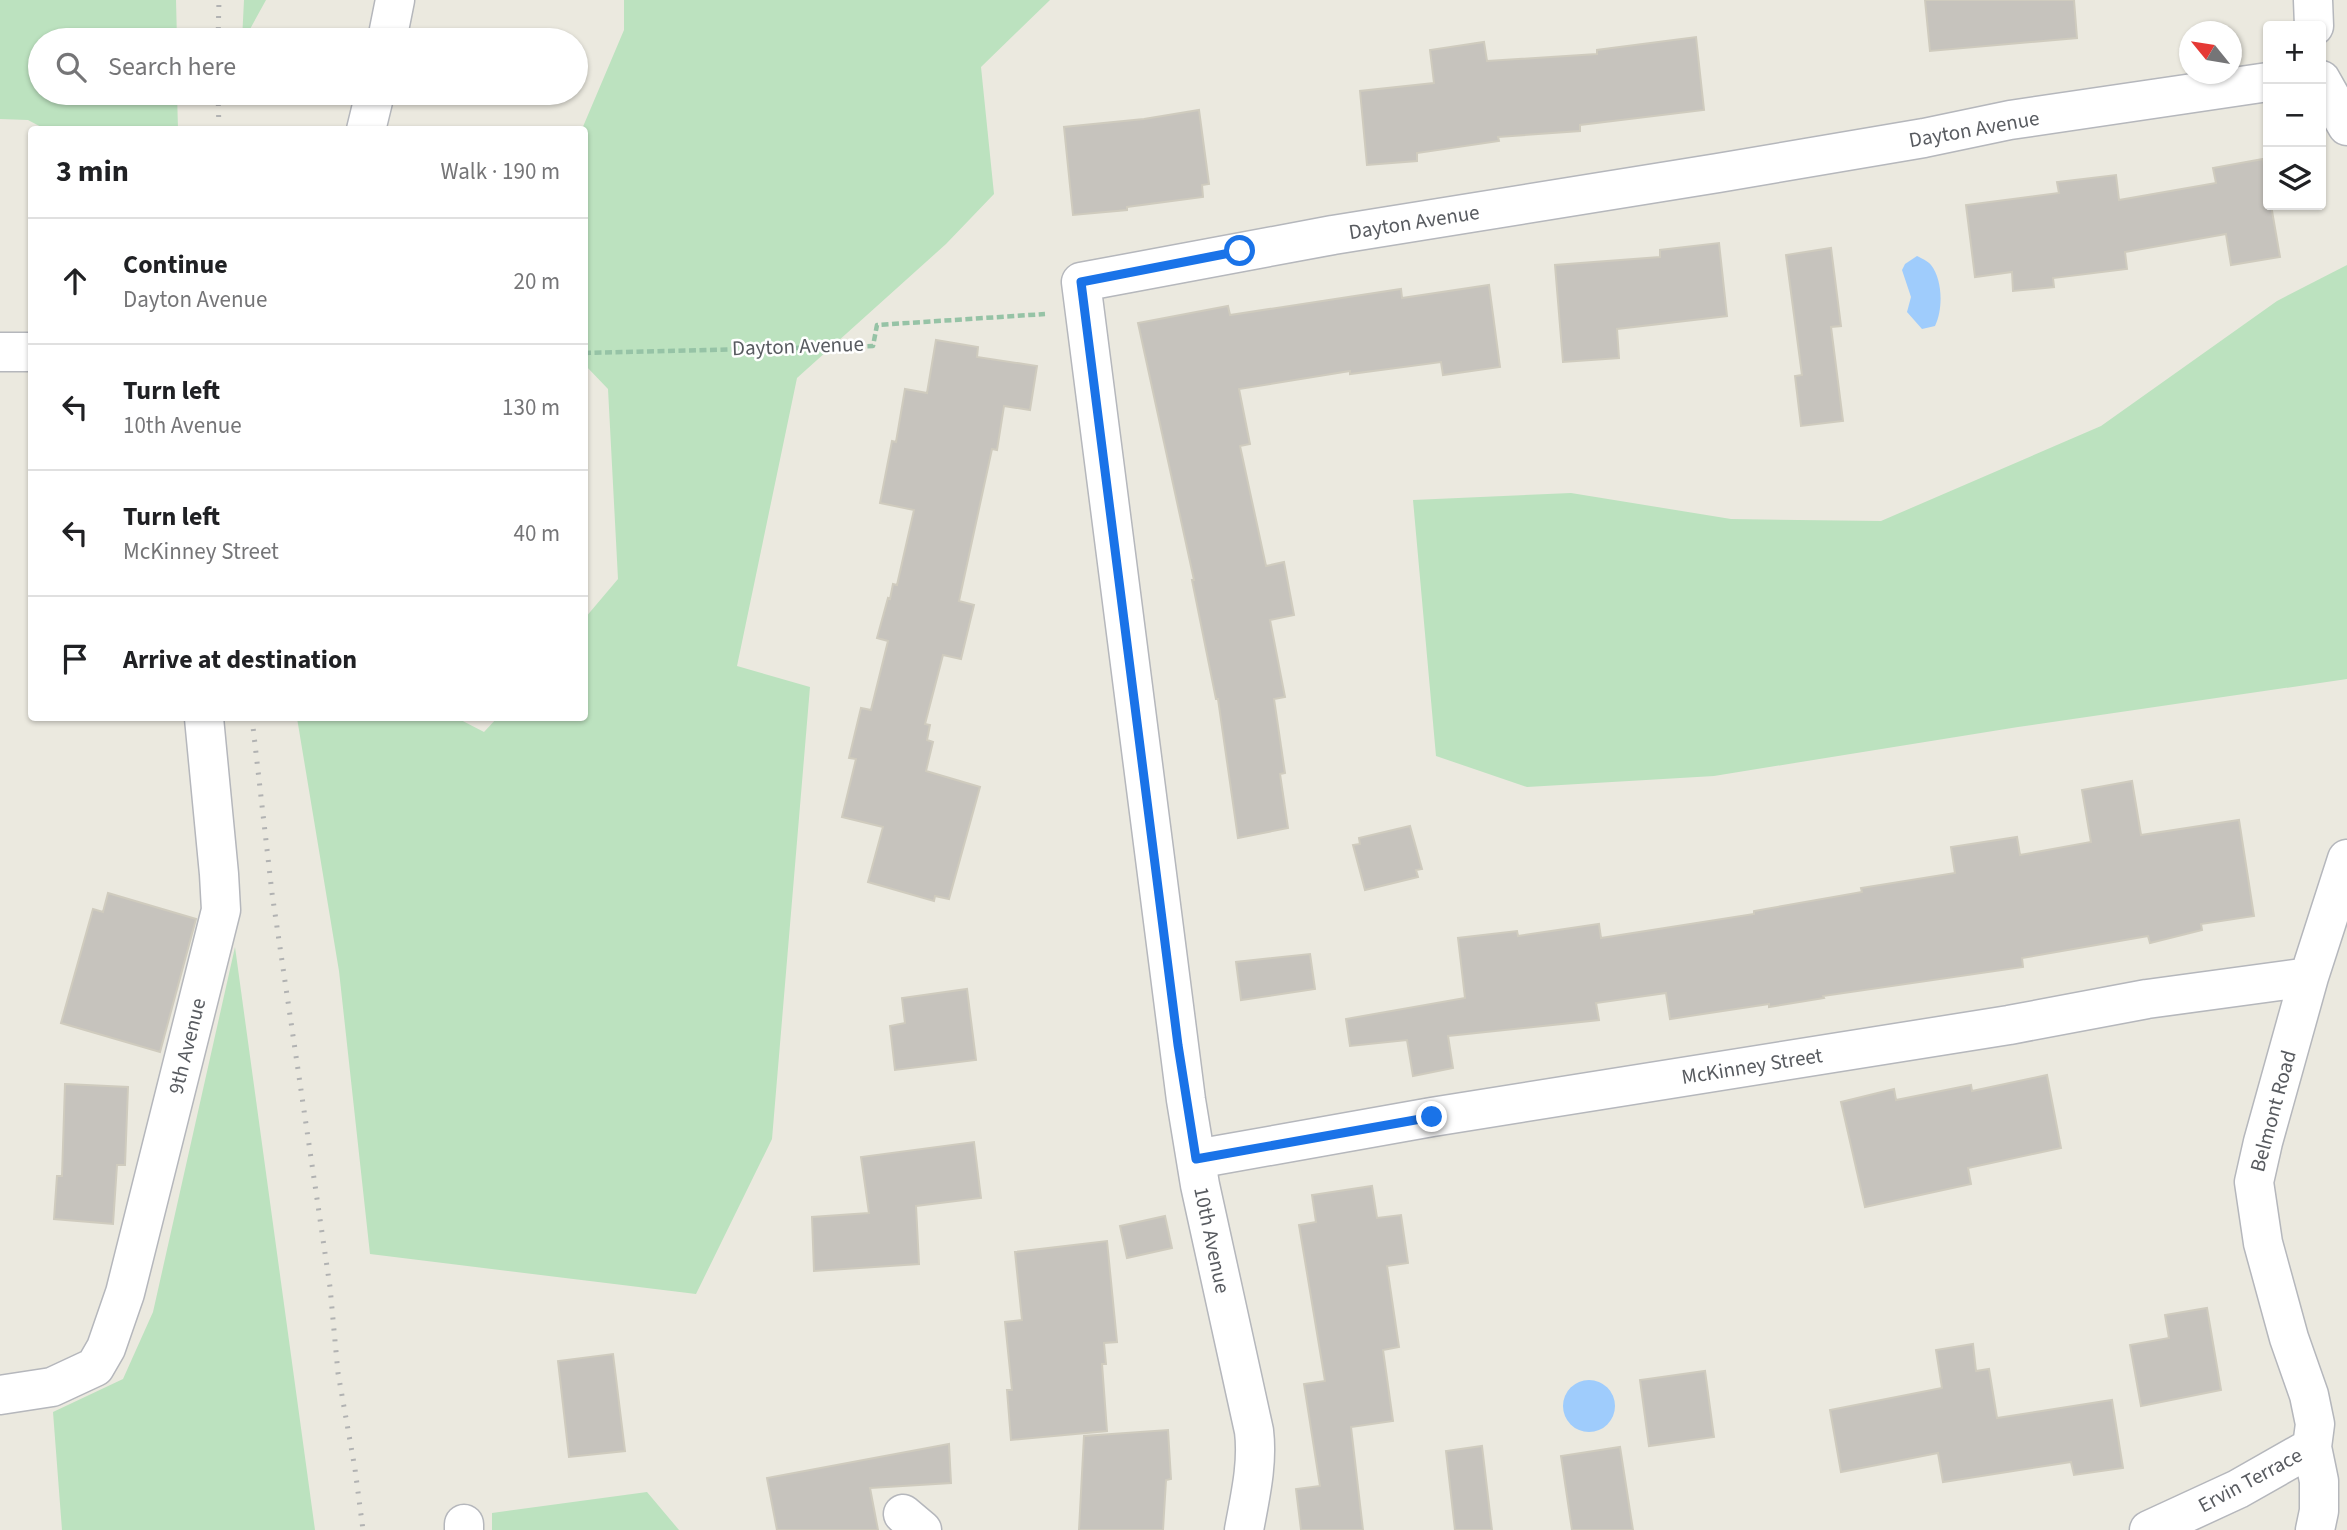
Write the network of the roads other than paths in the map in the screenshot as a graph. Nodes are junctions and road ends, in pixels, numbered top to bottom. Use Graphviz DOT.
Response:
graph roads {
  1 [pos="395,0"];
  2 [pos="2313,0"];
  3 [pos="2314,21"];
  4 [pos="389,28"];
  5 [pos="2263,83"];
  6 [pos="2323,84"];
  7 [pos="372,105"];
  8 [pos="367,126"];
  9 [pos="2347,126"];
  10 [pos="1081,282"];
  11 [pos="0,352"];
  12 [pos="28,352"];
  13 [pos="204,721"];
  14 [pos="2347,859"];
  15 [pos="2309,977"];
  16 [pos="1196,1159"];
  17 [pos="0,1395"];
  18 [pos="2312,1447"];
  19 [pos="1244,1530"];
  20 [pos="2150,1530"];
  21 [pos="2315,1530"];
  1 -- 4 [label="street"];
  2 -- 3 [label="street"];
  5 -- 10 [label="street, Dayton Avenue"];
  6 -- 9 [label="street"];
  7 -- 8 [label="street"];
  10 -- 16 [label="street, 10th Avenue"];
  11 -- 12 [label="street"];
  13 -- 17 [label="street, 9th Avenue"];
  14 -- 15 [label="street, Belmont Road"];
  15 -- 16 [label="street, McKinney Street"];
  15 -- 18 [label="street, Belmont Road"];
  16 -- 19 [label="street, 10th Avenue"];
  18 -- 20 [label="street, Ervin Terrace"];
  18 -- 21 [label="street, Belmont Road"];
}
